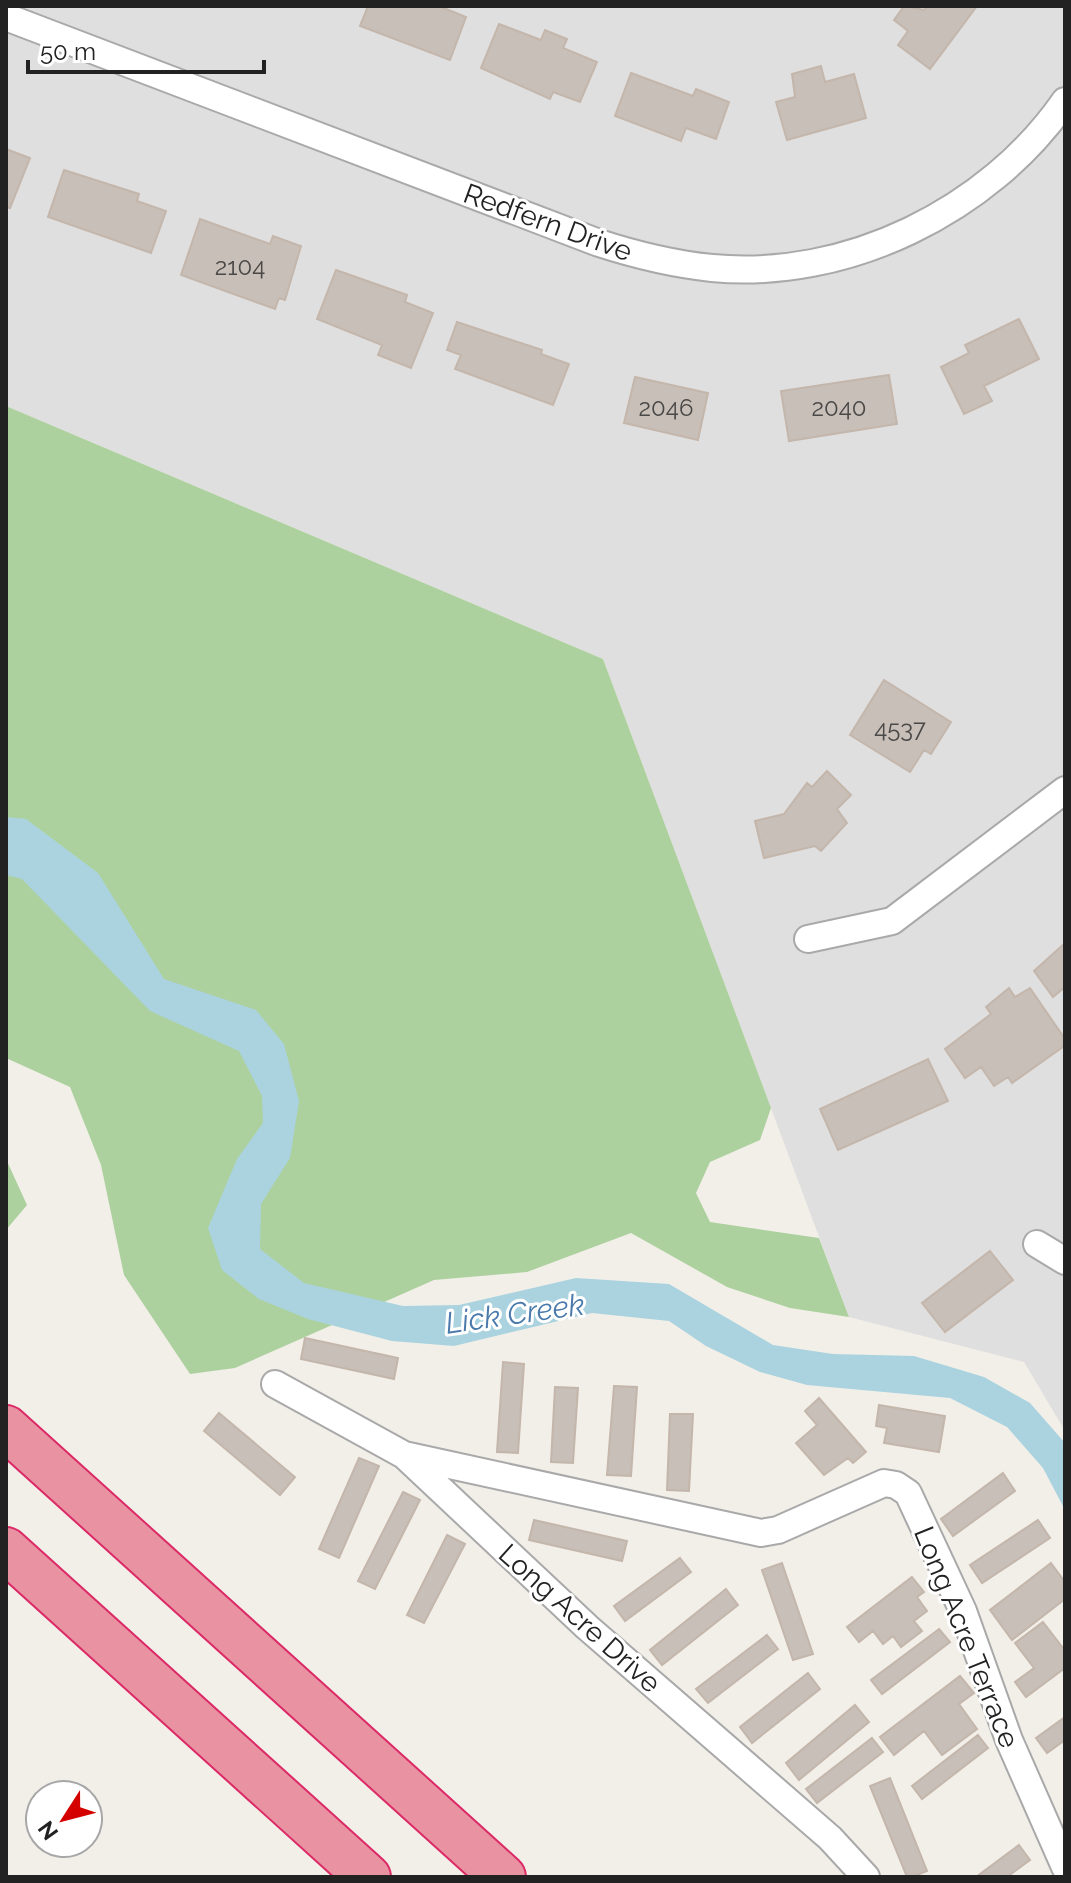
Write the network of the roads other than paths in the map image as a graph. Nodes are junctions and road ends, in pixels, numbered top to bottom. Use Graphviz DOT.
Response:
graph roads {
  1 [pos="6,17"];
  2 [pos="1065,101"];
  3 [pos="1065,790"];
  4 [pos="808,939"];
  5 [pos="1037,1244"];
  6 [pos="1065,1261"];
  7 [pos="275,1384"];
  8 [pos="6,1428"];
  9 [pos="404,1455"];
  10 [pos="6,1550"];
  11 [pos="1065,1867"];
  12 [pos="368,1877"];
  13 [pos="503,1877"];
  14 [pos="866,1877"];
  1 -- 2 [label="street, Redfern Drive"];
  3 -- 4 [label="street"];
  5 -- 6 [label="street"];
  7 -- 9 [label="street, Long Acre Drive"];
  8 -- 13 [label="highway"];
  9 -- 11 [label="street, Long Acre Terrace"];
  9 -- 14 [label="street, Long Acre Drive"];
  10 -- 12 [label="highway"];
}
